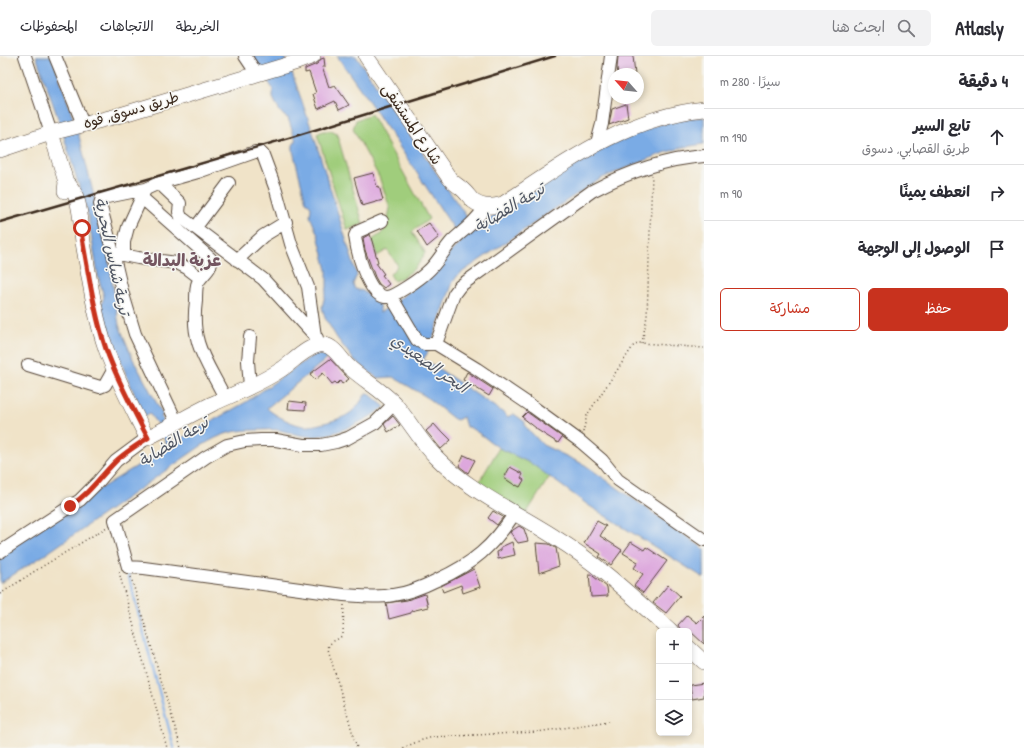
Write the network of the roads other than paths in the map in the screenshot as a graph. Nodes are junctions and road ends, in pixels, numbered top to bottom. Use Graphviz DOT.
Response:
graph roads {
  1 [pos="25,56"];
  2 [pos="54,56"];
  3 [pos="246,56"];
  4 [pos="313,56"];
  5 [pos="366,56"];
  6 [pos="375,56"];
  7 [pos="611,56"];
  8 [pos="381,71"];
  9 [pos="259,73"];
  10 [pos="704,109"];
  11 [pos="83,124"];
  12 [pos="56,132"];
  13 [pos="597,143"];
  14 [pos="0,150"];
  15 [pos="704,156"];
  16 [pos="159,183"];
  17 [pos="229,183"];
  18 [pos="143,193"];
  19 [pos="488,206"];
  20 [pos="382,221"];
  21 [pos="286,222"];
  22 [pos="196,227"];
  23 [pos="118,254"];
  24 [pos="238,260"];
  25 [pos="200,278"];
  26 [pos="391,296"];
  27 [pos="250,337"];
  28 [pos="436,344"];
  29 [pos="328,346"];
  30 [pos="28,365"];
  31 [pos="114,369"];
  32 [pos="250,388"];
  33 [pos="225,398"];
  34 [pos="392,401"];
  35 [pos="170,427"];
  36 [pos="148,438"];
  37 [pos="515,513"];
  38 [pos="704,540"];
  39 [pos="0,552"];
  40 [pos="668,628"];
  41 [pos="692,651"];
  42 [pos="704,662"];
  1 -- 12 [label="street"];
  2 -- 11 [label="street"];
  3 -- 9 [label="street"];
  4 -- 9 [label="main road, طريق دسوق, فوه"];
  5 -- 8 [label="main road, شارع المستشفى"];
  6 -- 8 [label="main road, شارع المستشفى"];
  7 -- 13 [label="street"];
  8 -- 19 [label="main road, شارع المستشفى"];
  9 -- 11 [label="main road, طريق دسوق, فوه"];
  10 -- 13 [label="main road"];
  11 -- 12 [label="main road, طريق دسوق, فوه"];
  12 -- 14 [label="main road, طريق دسوق, فوه"];
  12 -- 31 [label="main road"];
  13 -- 19 [label="main road"];
  15 -- 28 [label="street"];
  16 -- 18 [label="street"];
  16 -- 21 [label="street"];
  16 -- 22 [label="street"];
  17 -- 22 [label="street"];
  18 -- 23 [label="street"];
  18 -- 23 [label="street"];
  18 -- 25 [label="street"];
  19 -- 26 [label="street"];
  20 -- 26 [label="street"];
  21 -- 24 [label="street"];
  21 -- 29 [label="street"];
  22 -- 24 [label="street"];
  23 -- 25 [label="street"];
  23 -- 35 [label="street"];
  24 -- 29 [label="street"];
  25 -- 33 [label="street"];
  26 -- 28 [label="street"];
  27 -- 32 [label="street"];
  28 -- 38 [label="street"];
  29 -- 32 [label="main road"];
  29 -- 34 [label="main road"];
  30 -- 31 [label="street"];
  31 -- 36 [label="main road"];
  32 -- 33 [label="main road"];
  33 -- 35 [label="main road"];
  34 -- 37 [label="main road"];
  34 -- 37 [label="street"];
  35 -- 36 [label="main road"];
  36 -- 39 [label="street"];
  37 -- 40 [label="main road"];
  41 -- 42 [label="main road"];
}
